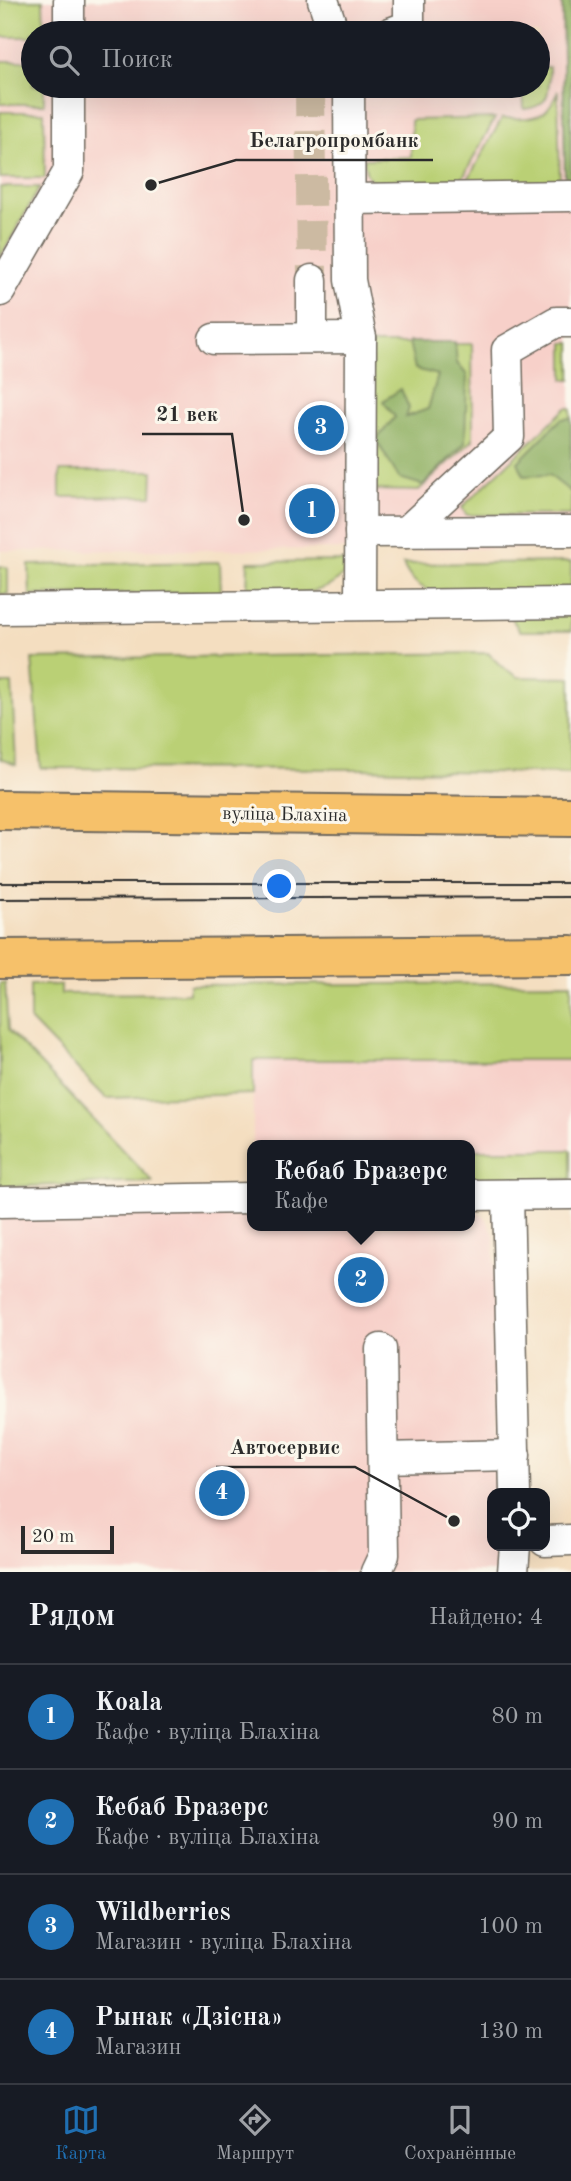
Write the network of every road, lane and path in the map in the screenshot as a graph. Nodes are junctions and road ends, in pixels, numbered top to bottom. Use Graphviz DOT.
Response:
graph roads {
  1 [pos="69,0"];
  2 [pos="323,0"];
  3 [pos="408,0"];
  4 [pos="69,21"];
  5 [pos="330,21"];
  6 [pos="409,21"];
  7 [pos="69,98"];
  8 [pos="350,98"];
  9 [pos="571,196"];
  10 [pos="350,199"];
  11 [pos="312,280"];
  12 [pos="0,291"];
  13 [pos="571,322"];
  14 [pos="312,338"];
  15 [pos="361,338"];
  16 [pos="214,339"];
  17 [pos="571,531"];
  18 [pos="360,532"];
  19 [pos="406,532"];
  20 [pos="571,603"];
  21 [pos="360,604"];
  22 [pos="0,609"];
  23 [pos="1,808"];
  24 [pos="567,823"];
  25 [pos="565,949"];
  26 [pos="0,959"];
  27 [pos="571,1194"];
  28 [pos="475,1195"];
  29 [pos="508,1195"];
  30 [pos="247,1198"];
  31 [pos="0,1202"];
  32 [pos="381,1349"];
  33 [pos="514,1455"];
  34 [pos="383,1458"];
  35 [pos="515,1488"];
  36 [pos="571,1540"];
  37 [pos="550,1541"];
  38 [pos="515,1551"];
  39 [pos="376,1572"];
  40 [pos="513,1572"];
  1 -- 4 [label="street"];
  2 -- 5 [label="street"];
  3 -- 6 [label="street"];
  7 -- 12 [label="street"];
  8 -- 10 [label="street"];
  9 -- 10 [label="street"];
  10 -- 15 [label="street"];
  11 -- 14 [label="street"];
  13 -- 19 [label="street"];
  14 -- 15 [label="street"];
  14 -- 16 [label="street"];
  15 -- 18 [label="street"];
  17 -- 19 [label="street"];
  18 -- 19 [label="street"];
  18 -- 21 [label="street"];
  20 -- 21 [label="street"];
  21 -- 22 [label="street"];
  23 -- 24 [label="main road, вуліца Блахіна"];
  25 -- 26 [label="main road"];
  27 -- 29 [label="street"];
  28 -- 29 [label="street"];
  29 -- 33 [label="street"];
  30 -- 31 [label="street"];
  32 -- 34 [label="street"];
  33 -- 34 [label="street"];
  33 -- 35 [label="street"];
  34 -- 39 [label="street"];
  36 -- 37 [label="street"];
  38 -- 40 [label="street"];
}
